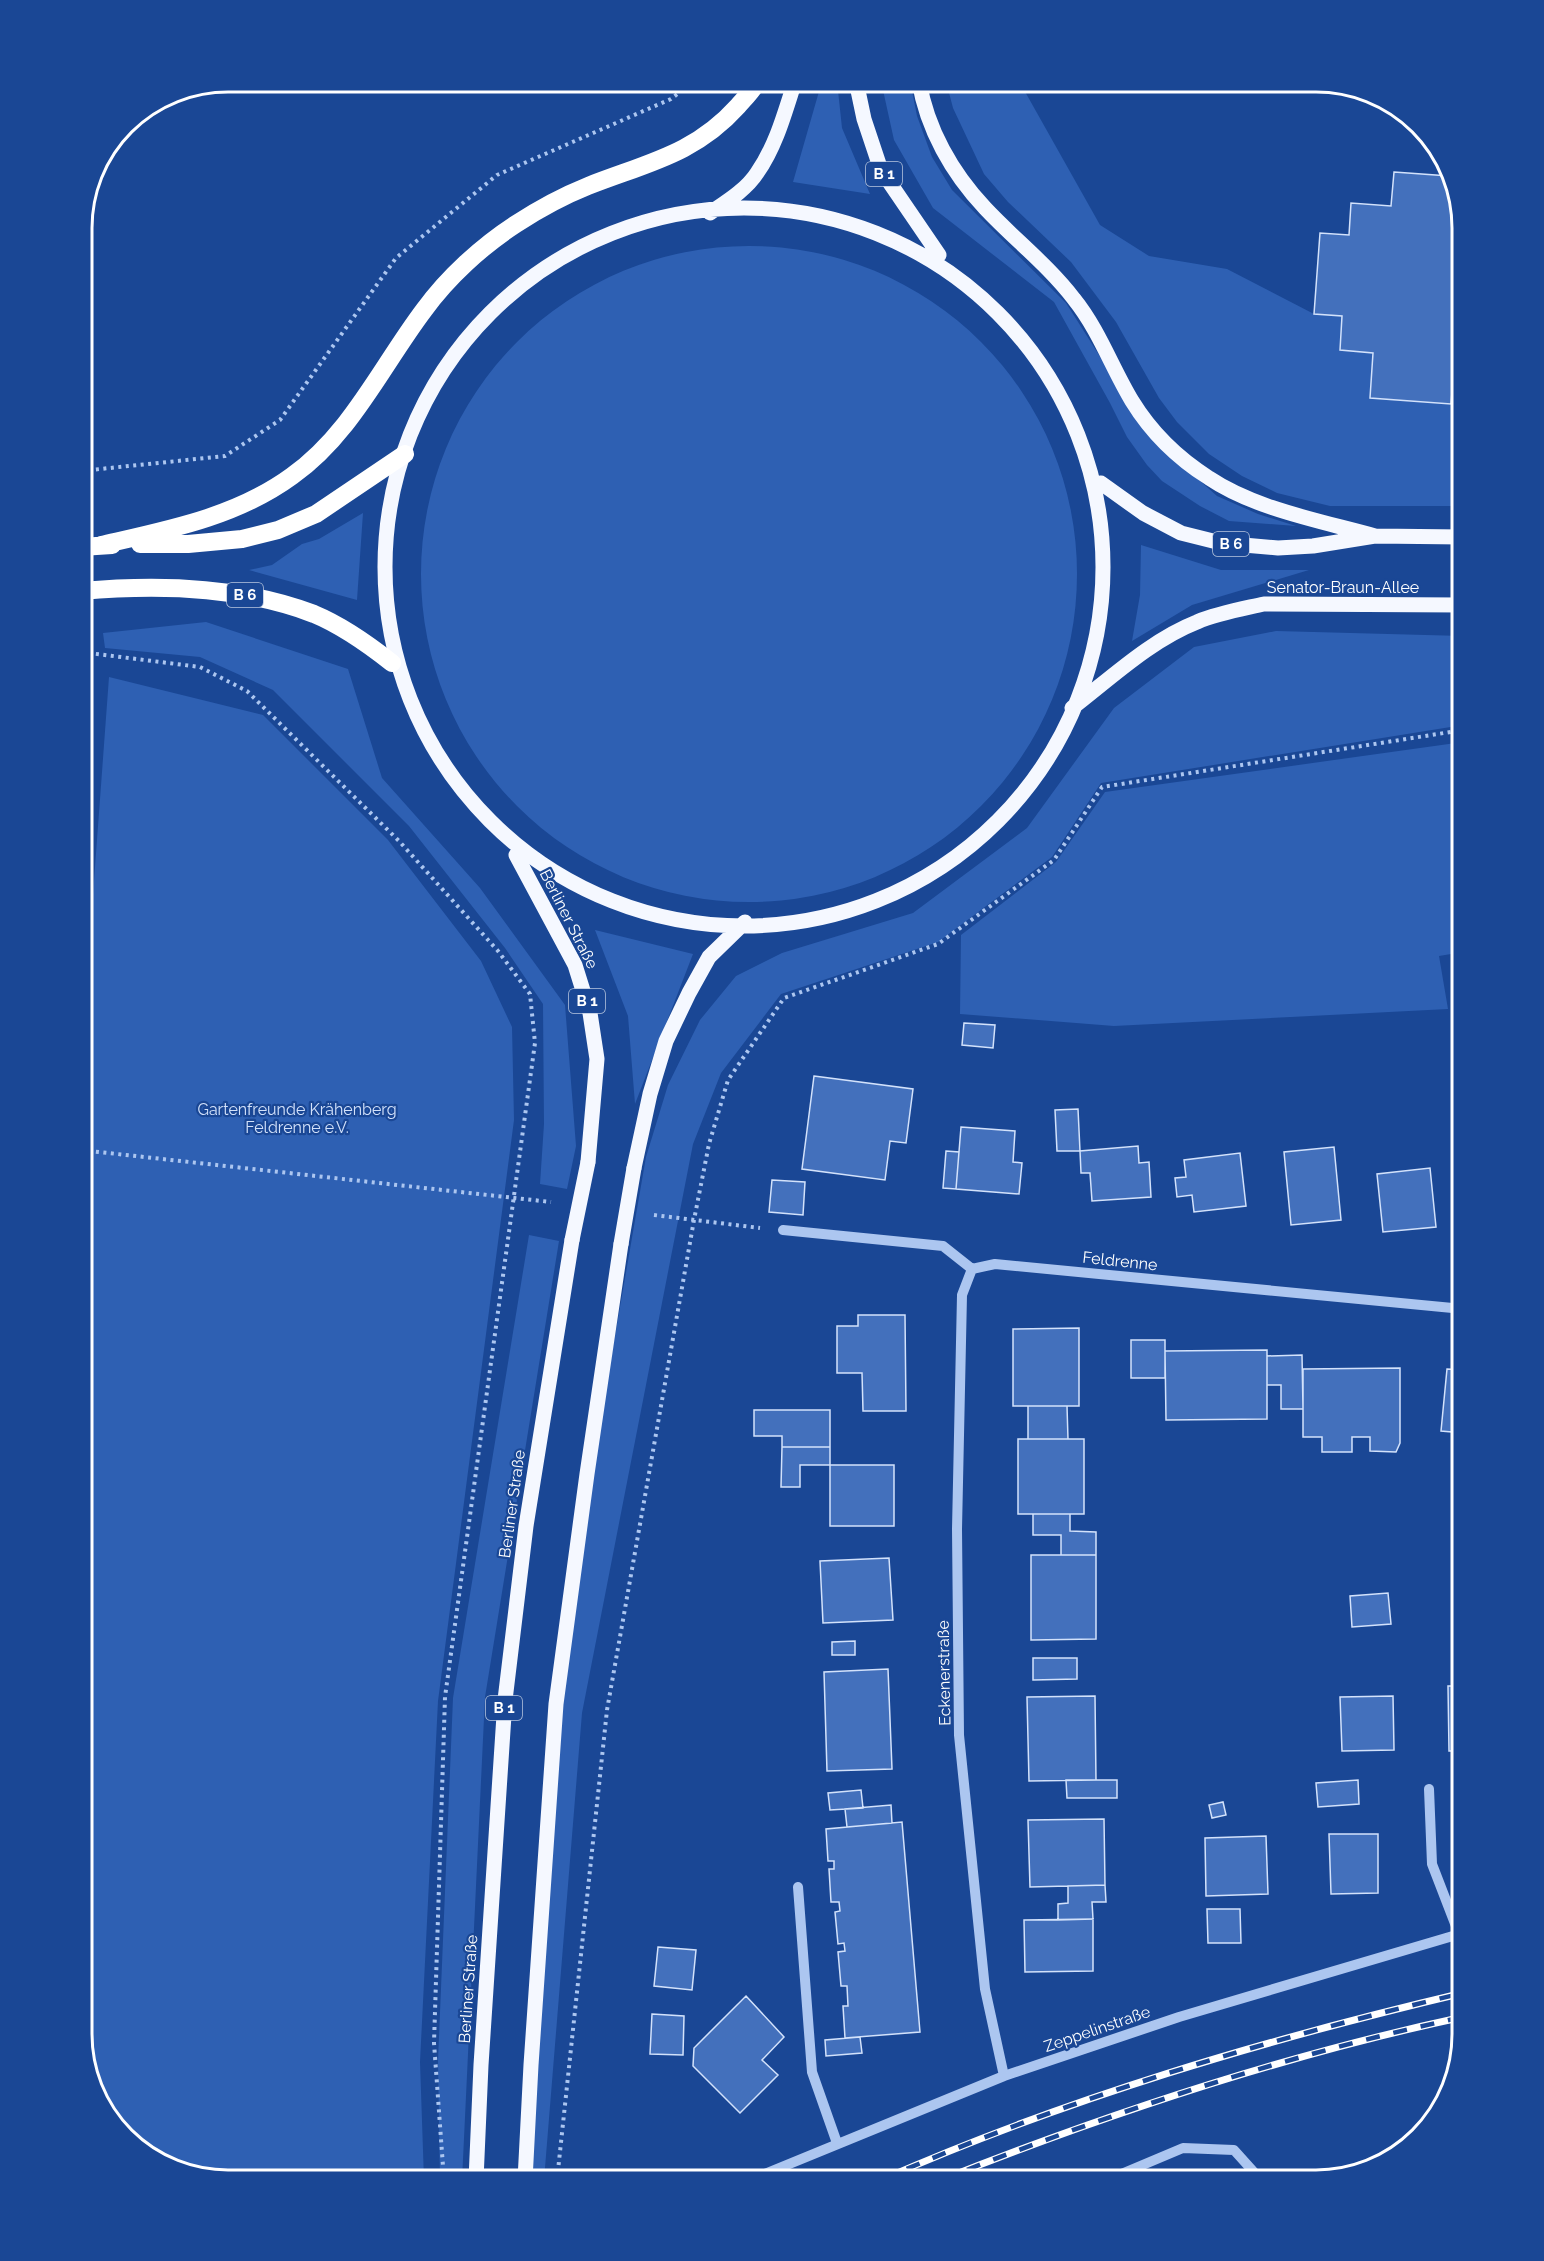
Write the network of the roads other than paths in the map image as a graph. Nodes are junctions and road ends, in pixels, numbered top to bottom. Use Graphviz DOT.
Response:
graph roads {
  1 [pos="749,92"];
  2 [pos="791,92"];
  3 [pos="858,92"];
  4 [pos="921,92"];
  5 [pos="710,214"];
  6 [pos="939,255"];
  7 [pos="405,454"];
  8 [pos="1101,483"];
  9 [pos="1375,536"];
  10 [pos="1452,537"];
  11 [pos="101,545"];
  12 [pos="92,546"];
  13 [pos="92,591"];
  14 [pos="1452,605"];
  15 [pos="392,663"];
  16 [pos="1072,708"];
  17 [pos="516,855"];
  18 [pos="745,922"];
  19 [pos="783,1230"];
  20 [pos="972,1269"];
  21 [pos="1452,1309"];
  22 [pos="1429,1789"];
  23 [pos="798,1887"];
  24 [pos="1452,1912"];
  25 [pos="1452,1936"];
  26 [pos="1004,2076"];
  27 [pos="837,2143"];
  28 [pos="476,2169"];
  29 [pos="526,2169"];
  30 [pos="775,2170"];
  31 [pos="1131,2170"];
  32 [pos="1252,2170"];
  1 -- 11 [label="highway"];
  2 -- 5 [label="main road"];
  3 -- 6 [label="main road, B 1"];
  4 -- 9 [label="main road"];
  5 -- 6 [label="main road"];
  5 -- 7 [label="main road"];
  6 -- 8 [label="main road"];
  7 -- 11 [label="highway"];
  7 -- 15 [label="main road"];
  8 -- 9 [label="main road, B 6"];
  8 -- 16 [label="main road"];
  9 -- 10 [label="main road, B 6"];
  11 -- 12 [label="highway"];
  13 -- 15 [label="highway, B 6"];
  14 -- 16 [label="main road, Senator-Braun-Allee"];
  15 -- 17 [label="main road"];
  16 -- 18 [label="main road"];
  17 -- 18 [label="main road"];
  17 -- 28 [label="main road, Berliner Straße / B 1, bridge"];
  18 -- 29 [label="main road, bridge"];
  19 -- 20 [label="street"];
  20 -- 21 [label="street, Feldrenne"];
  20 -- 26 [label="street, Eckenerstraße"];
  22 -- 24 [label="street"];
  23 -- 27 [label="street"];
  25 -- 26 [label="street, Zeppelinstraße"];
  26 -- 27 [label="street, Zeppelinstraße"];
  27 -- 30 [label="street, Zeppelinstraße"];
  31 -- 32 [label="street"];
}
